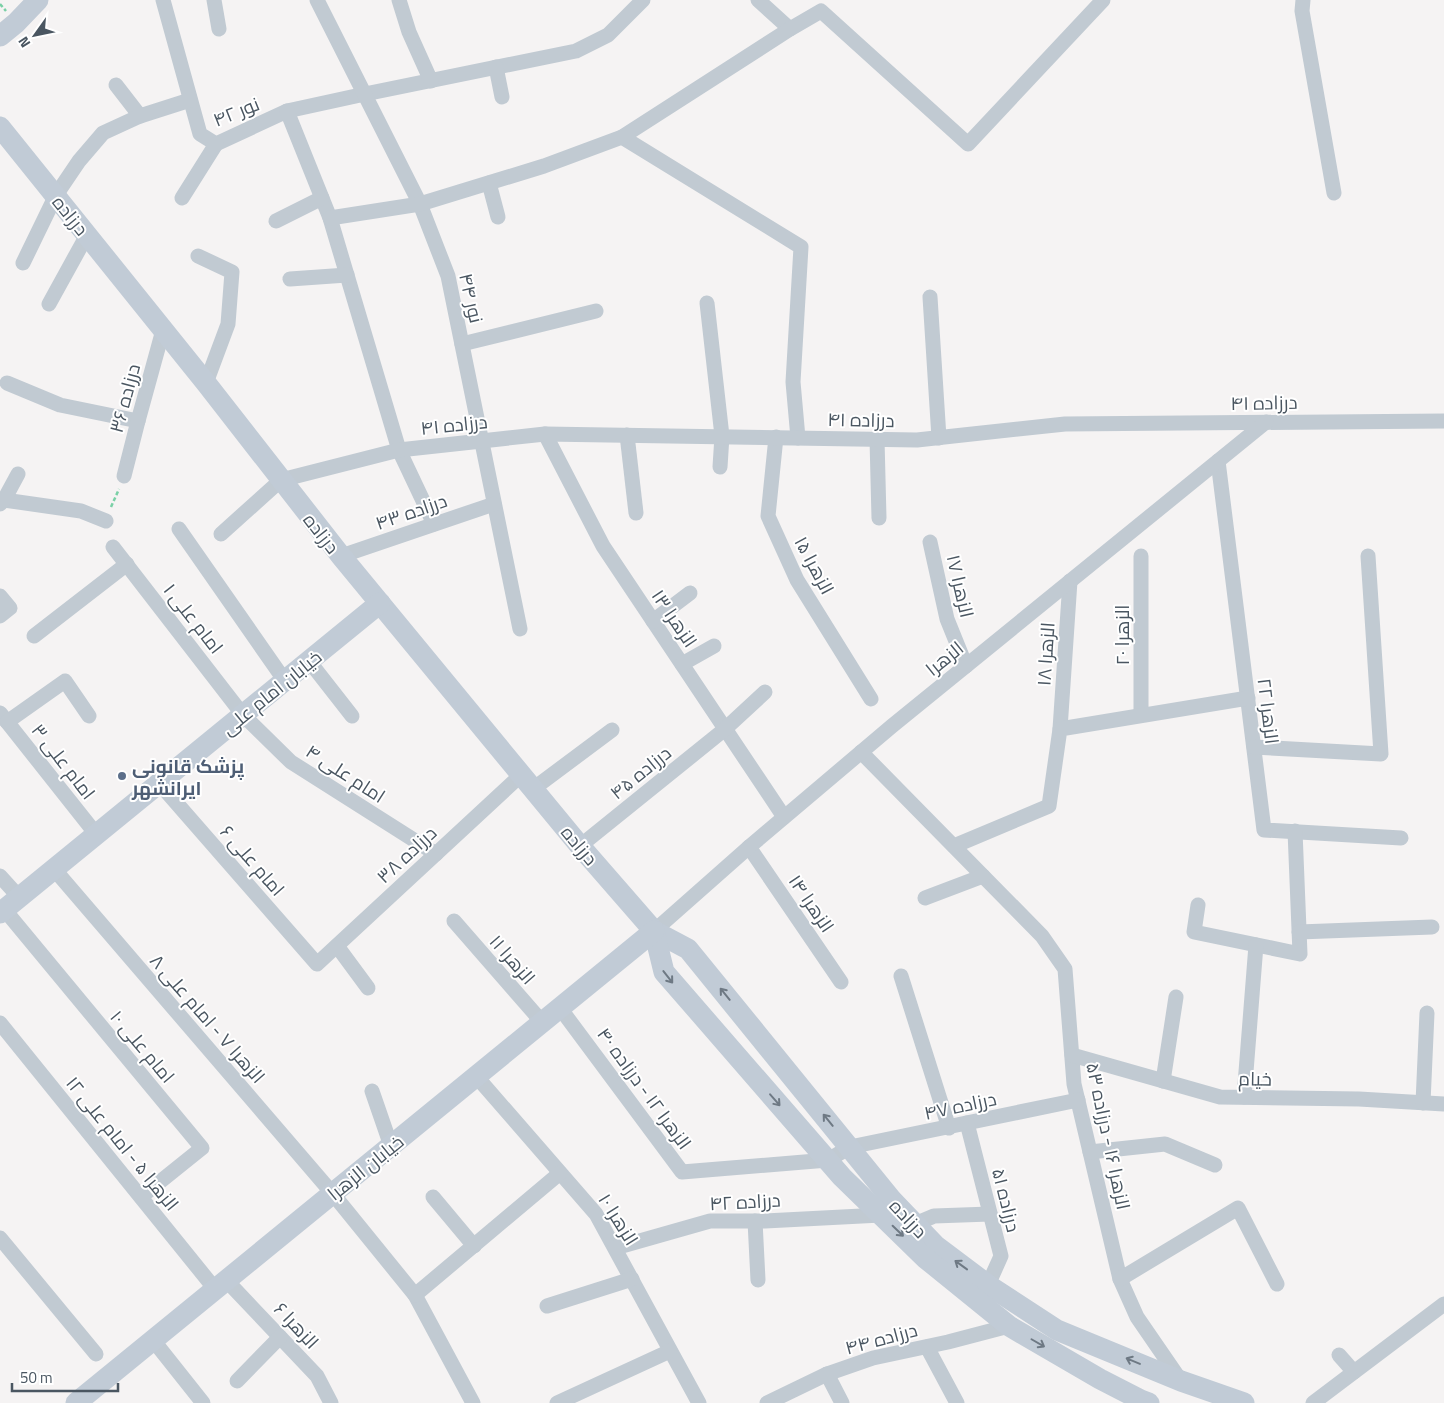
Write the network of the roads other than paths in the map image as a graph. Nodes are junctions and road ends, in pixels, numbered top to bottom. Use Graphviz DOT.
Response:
graph roads {
  1 [pos="38,0"];
  2 [pos="163,0"];
  3 [pos="214,0"];
  4 [pos="317,0"];
  5 [pos="399,0"];
  6 [pos="643,0"];
  7 [pos="758,0"];
  8 [pos="1103,0"];
  9 [pos="1303,0"];
  10 [pos="827,5"];
  11 [pos="219,29"];
  12 [pos="790,29"];
  13 [pos="0,36"];
  14 [pos="496,68"];
  15 [pos="431,81"];
  16 [pos="116,85"];
  17 [pos="365,94"];
  18 [pos="502,97"];
  19 [pos="190,100"];
  20 [pos="286,112"];
  21 [pos="140,116"];
  22 [pos="0,127"];
  23 [pos="622,138"];
  24 [pos="216,144"];
  25 [pos="489,183"];
  26 [pos="1334,193"];
  27 [pos="56,195"];
  28 [pos="182,198"];
  29 [pos="322,198"];
  30 [pos="420,204"];
  31 [pos="498,217"];
  32 [pos="330,218"];
  33 [pos="276,221"];
  34 [pos="87,235"];
  35 [pos="198,256"];
  36 [pos="23,263"];
  37 [pos="347,275"];
  38 [pos="290,279"];
  39 [pos="930,297"];
  40 [pos="707,303"];
  41 [pos="49,304"];
  42 [pos="596,311"];
  43 [pos="163,330"];
  44 [pos="462,344"];
  45 [pos="7,383"];
  46 [pos="206,383"];
  47 [pos="138,420"];
  48 [pos="1444,420"];
  49 [pos="1266,422"];
  50 [pos="546,434"];
  51 [pos="627,435"];
  52 [pos="722,436"];
  53 [pos="776,438"];
  54 [pos="798,438"];
  55 [pos="939,438"];
  56 [pos="877,439"];
  57 [pos="481,441"];
  58 [pos="399,450"];
  59 [pos="1218,461"];
  60 [pos="720,467"];
  61 [pos="18,474"];
  62 [pos="124,476"];
  63 [pos="281,480"];
  64 [pos="2,502"];
  65 [pos="494,504"];
  66 [pos="636,513"];
  67 [pos="879,518"];
  68 [pos="106,521"];
  69 [pos="434,524"];
  70 [pos="179,529"];
  71 [pos="221,534"];
  72 [pos="930,542"];
  73 [pos="113,547"];
  74 [pos="341,556"];
  75 [pos="1141,556"];
  76 [pos="1368,556"];
  77 [pos="127,564"];
  78 [pos="1070,581"];
  79 [pos="690,593"];
  80 [pos="0,596"];
  81 [pos="380,604"];
  82 [pos="5,612"];
  83 [pos="653,621"];
  84 [pos="520,629"];
  85 [pos="34,636"];
  86 [pos="714,646"];
  87 [pos="309,661"];
  88 [pos="682,664"];
  89 [pos="966,666"];
  90 [pos="285,681"];
  91 [pos="764,692"];
  92 [pos="1248,698"];
  93 [pos="871,699"];
  94 [pos="243,714"];
  95 [pos="1141,715"];
  96 [pos="89,716"];
  97 [pos="352,716"];
  98 [pos="4,717"];
  99 [pos="725,729"];
  100 [pos="1060,729"];
  101 [pos="612,730"];
  102 [pos="1254,747"];
  103 [pos="861,752"];
  104 [pos="527,782"];
  105 [pos="159,783"];
  106 [pos="784,817"];
  107 [pos="1295,832"];
  108 [pos="96,834"];
  109 [pos="1401,838"];
  110 [pos="580,846"];
  111 [pos="954,846"];
  112 [pos="749,847"];
  113 [pos="436,854"];
  114 [pos="54,869"];
  115 [pos="0,876"];
  116 [pos="983,876"];
  117 [pos="925,898"];
  118 [pos="1198,905"];
  119 [pos="8,906"];
  120 [pos="454,921"];
  121 [pos="1432,927"];
  122 [pos="654,931"];
  123 [pos="1299,932"];
  124 [pos="1256,945"];
  125 [pos="337,946"];
  126 [pos="318,964"];
  127 [pos="901,976"];
  128 [pos="841,982"];
  129 [pos="368,988"];
  130 [pos="1176,997"];
  131 [pos="560,1008"];
  132 [pos="1427,1013"];
  133 [pos="542,1022"];
  134 [pos="0,1023"];
  135 [pos="1072,1055"];
  136 [pos="476,1076"];
  137 [pos="1163,1081"];
  138 [pos="372,1091"];
  139 [pos="1244,1097"];
  140 [pos="1078,1100"];
  141 [pos="1423,1103"];
  142 [pos="1444,1104"];
  143 [pos="967,1123"];
  144 [pos="948,1128"];
  145 [pos="391,1146"];
  146 [pos="850,1147"];
  147 [pos="1090,1152"];
  148 [pos="828,1160"];
  149 [pos="1215,1165"];
  150 [pos="560,1172"];
  151 [pos="333,1194"];
  152 [pos="141,1197"];
  153 [pos="433,1197"];
  154 [pos="881,1214"];
  155 [pos="990,1214"];
  156 [pos="755,1221"];
  157 [pos="915,1224"];
  158 [pos="0,1238"];
  159 [pos="474,1246"];
  160 [pos="615,1248"];
  161 [pos="632,1279"];
  162 [pos="1120,1279"];
  163 [pos="758,1280"];
  164 [pos="988,1284"];
  165 [pos="1277,1284"];
  166 [pos="221,1285"];
  167 [pos="415,1295"];
  168 [pos="1444,1304"];
  169 [pos="547,1306"];
  170 [pos="1009,1326"];
  171 [pos="280,1337"];
  172 [pos="153,1340"];
  173 [pos="927,1347"];
  174 [pos="670,1350"];
  175 [pos="96,1354"];
  176 [pos="1339,1355"];
  177 [pos="1354,1372"];
  178 [pos="827,1374"];
  179 [pos="237,1380"];
  180 [pos="1181,1381"];
  181 [pos="1142,1402"];
  182 [pos="76,1403"];
  183 [pos="203,1403"];
  184 [pos="331,1403"];
  185 [pos="472,1403"];
  186 [pos="557,1403"];
  187 [pos="699,1403"];
  188 [pos="768,1403"];
  189 [pos="842,1403"];
  190 [pos="957,1403"];
  191 [pos="1244,1403"];
  192 [pos="1313,1403"];
  1 -- 13 [label="main road"];
  2 -- 19 [label="street, نور ۴۲"];
  3 -- 11 [label="street"];
  4 -- 17 [label="street, نور ۴۴"];
  5 -- 15 [label="street"];
  6 -- 14 [label="street, نور ۴۲"];
  7 -- 12 [label="street"];
  8 -- 10 [label="street"];
  9 -- 26 [label="street"];
  10 -- 12 [label="street"];
  12 -- 23 [label="street"];
  14 -- 15 [label="street, نور ۴۲"];
  14 -- 18 [label="street"];
  15 -- 17 [label="street, نور ۴۲"];
  16 -- 21 [label="street"];
  17 -- 20 [label="street, نور ۴۲"];
  17 -- 30 [label="street, نور ۴۴"];
  19 -- 21 [label="street"];
  19 -- 24 [label="street, نور ۴۲"];
  20 -- 24 [label="street, نور ۴۲"];
  20 -- 29 [label="street"];
  21 -- 27 [label="street"];
  22 -- 27 [label="main road, درزاده"];
  23 -- 25 [label="street"];
  23 -- 54 [label="street"];
  24 -- 28 [label="street"];
  25 -- 30 [label="street"];
  25 -- 31 [label="street"];
  27 -- 34 [label="main road, درزاده"];
  27 -- 36 [label="street"];
  29 -- 32 [label="street"];
  29 -- 33 [label="street"];
  30 -- 32 [label="street"];
  30 -- 44 [label="street, نور ۴۴"];
  32 -- 37 [label="street"];
  34 -- 41 [label="street"];
  34 -- 43 [label="main road, درزاده"];
  35 -- 46 [label="street"];
  37 -- 38 [label="street"];
  37 -- 58 [label="street"];
  39 -- 55 [label="street"];
  40 -- 52 [label="street"];
  42 -- 44 [label="street"];
  43 -- 46 [label="main road, درزاده"];
  43 -- 47 [label="street, درزاده ۳۶"];
  44 -- 57 [label="street, نور ۴۴"];
  45 -- 47 [label="street"];
  46 -- 63 [label="main road, درزاده"];
  47 -- 62 [label="street, درزاده ۳۶"];
  48 -- 49 [label="street, درزاده ۴۱"];
  49 -- 55 [label="street, درزاده ۴۱"];
  49 -- 59 [label="street, الزهرا"];
  50 -- 51 [label="street, درزاده ۴۱"];
  50 -- 57 [label="street, درزاده ۴۱"];
  50 -- 83 [label="street, الزهرا ۱۳"];
  51 -- 52 [label="street, درزاده ۴۱"];
  51 -- 66 [label="street"];
  52 -- 53 [label="street, درزاده ۴۱"];
  52 -- 60 [label="street"];
  53 -- 54 [label="street, درزاده ۴۱"];
  53 -- 93 [label="street, الزهرا ۱۵"];
  54 -- 56 [label="street, درزاده ۴۱"];
  55 -- 56 [label="street, درزاده ۴۱"];
  56 -- 67 [label="street"];
  57 -- 58 [label="street, درزاده ۴۱"];
  57 -- 65 [label="street, نور ۴۴"];
  58 -- 63 [label="street, درزاده ۴۱"];
  58 -- 69 [label="street"];
  59 -- 78 [label="street, الزهرا"];
  59 -- 92 [label="street, الزهرا ۲۲"];
  61 -- 64 [label="street"];
  63 -- 71 [label="street"];
  63 -- 74 [label="main road, درزاده"];
  64 -- 68 [label="street"];
  65 -- 69 [label="street, درزاده ۴۳"];
  65 -- 84 [label="street, نور ۴۴"];
  69 -- 74 [label="street, درزاده ۴۳"];
  70 -- 90 [label="street"];
  72 -- 89 [label="street, الزهرا ۱۷"];
  73 -- 77 [label="street, امام علی ۱"];
  74 -- 81 [label="main road, درزاده"];
  75 -- 95 [label="street, الزهرا ۲۰"];
  76 -- 102 [label="street"];
  77 -- 85 [label="street"];
  77 -- 94 [label="street, امام علی ۱"];
  78 -- 89 [label="street, الزهرا"];
  78 -- 100 [label="street, الزهرا ۱۸"];
  79 -- 83 [label="street"];
  80 -- 82 [label="street"];
  81 -- 87 [label="main road, خیابان امام علی"];
  81 -- 104 [label="main road, درزاده"];
  83 -- 88 [label="street, الزهرا ۱۳"];
  86 -- 88 [label="street"];
  87 -- 90 [label="main road, خیابان امام علی"];
  87 -- 97 [label="street"];
  88 -- 99 [label="street, الزهرا ۱۳"];
  89 -- 103 [label="street, الزهرا"];
  90 -- 94 [label="main road, خیابان امام علی"];
  91 -- 99 [label="street, درزاده ۴۵"];
  92 -- 95 [label="street"];
  92 -- 102 [label="street, الزهرا ۲۲"];
  94 -- 105 [label="main road, خیابان امام علی"];
  94 -- 113 [label="street, امام علی ۴"];
  95 -- 100 [label="street"];
  96 -- 98 [label="street"];
  98 -- 108 [label="street, امام علی ۳"];
  99 -- 106 [label="street, الزهرا ۱۳"];
  99 -- 110 [label="street, درزاده ۴۵"];
  100 -- 111 [label="street, الزهرا ۱۸"];
  101 -- 104 [label="street, درزاده ۳۸"];
  102 -- 107 [label="street, الزهرا ۲۲"];
  103 -- 106 [label="street, الزهرا"];
  103 -- 111 [label="street, الزهرا ۱۶ - درزاده ۵۳"];
  104 -- 110 [label="main road, درزاده"];
  104 -- 113 [label="street, درزاده ۳۸"];
  105 -- 108 [label="main road, خیابان امام علی"];
  105 -- 126 [label="street, امام علی ۶"];
  106 -- 112 [label="street, الزهرا"];
  107 -- 109 [label="street, الزهرا ۲۲"];
  107 -- 123 [label="street"];
  108 -- 114 [label="main road, خیابان امام علی"];
  110 -- 122 [label="main road, درزاده"];
  111 -- 116 [label="street, الزهرا ۱۶ - درزاده ۵۳"];
  112 -- 122 [label="street, الزهرا"];
  112 -- 128 [label="street, الزهرا ۱۴"];
  113 -- 125 [label="street, درزاده ۳۸"];
  114 -- 119 [label="main road, خیابان امام علی"];
  114 -- 151 [label="street, الزهرا ۷ - امام علی ۸"];
  115 -- 119 [label="street"];
  116 -- 117 [label="street"];
  116 -- 135 [label="street, الزهرا ۱۶ - درزاده ۵۳"];
  118 -- 124 [label="street"];
  119 -- 152 [label="street, امام علی ۱۰"];
  120 -- 133 [label="street, الزهرا ۱۱"];
  121 -- 123 [label="street"];
  122 -- 131 [label="main road, خیابان الزهرا"];
  146 -- 122 [label="main road, درزاده, one-way"];
  122 -- 148 [label="main road, درزاده, one-way"];
  123 -- 124 [label="street"];
  124 -- 139 [label="street"];
  125 -- 126 [label="street, درزاده ۳۸"];
  125 -- 129 [label="street"];
  127 -- 144 [label="street"];
  130 -- 137 [label="street"];
  131 -- 133 [label="main road, خیابان الزهرا"];
  131 -- 148 [label="street, الزهرا ۱۲ - درزاده ۴۰"];
  132 -- 141 [label="street"];
  133 -- 136 [label="main road, خیابان الزهرا"];
  134 -- 152 [label="street, الزهرا ۵ - امام علی ۱۲"];
  135 -- 137 [label="street, خیام"];
  135 -- 140 [label="street, الزهرا ۱۶ - درزاده ۵۳"];
  136 -- 145 [label="main road, خیابان الزهرا"];
  136 -- 150 [label="street, الزهرا ۱۰"];
  137 -- 139 [label="street, خیام"];
  138 -- 145 [label="street"];
  139 -- 141 [label="street, خیام"];
  140 -- 143 [label="street, درزاده ۴۷"];
  140 -- 147 [label="street, الزهرا ۱۶ - درزاده ۵۳"];
  141 -- 142 [label="street, خیام"];
  143 -- 144 [label="street, درزاده ۴۷"];
  143 -- 155 [label="street, درزاده ۵۱"];
  144 -- 146 [label="street, درزاده ۴۷"];
  145 -- 151 [label="main road, خیابان الزهرا"];
  146 -- 148 [label="street, درزاده ۴۷"];
  146 -- 157 [label="main road, درزاده"];
  147 -- 149 [label="street"];
  147 -- 162 [label="street, الزهرا ۱۶ - درزاده ۵۳"];
  148 -- 154 [label="main road, درزاده"];
  150 -- 159 [label="street"];
  150 -- 160 [label="street, الزهرا ۱۰"];
  151 -- 166 [label="main road, خیابان الزهرا"];
  151 -- 167 [label="street, الزهرا ۷ - امام علی ۸"];
  152 -- 166 [label="street, الزهرا ۵ - امام علی ۱۲"];
  153 -- 159 [label="street"];
  154 -- 156 [label="street, درزاده ۴۲"];
  154 -- 170 [label="main road, درزاده, one-way"];
  155 -- 157 [label="street"];
  155 -- 164 [label="street, درزاده ۵۱"];
  156 -- 160 [label="street, درزاده ۴۲"];
  156 -- 163 [label="street"];
  164 -- 157 [label="main road, درزاده, one-way"];
  158 -- 175 [label="street"];
  159 -- 167 [label="street"];
  160 -- 161 [label="street, الزهرا ۱۰"];
  161 -- 169 [label="street"];
  161 -- 174 [label="street, الزهرا ۱۰"];
  162 -- 165 [label="street"];
  162 -- 180 [label="street, الزهرا ۱۶ - درزاده ۵۳"];
  180 -- 164 [label="main road, درزاده, one-way"];
  166 -- 171 [label="street, الزهرا ۶"];
  166 -- 172 [label="main road, خیابان الزهرا"];
  167 -- 185 [label="street, الزهرا ۷ - امام علی ۸"];
  168 -- 177 [label="street"];
  170 -- 173 [label="street, درزاده ۴۴"];
  170 -- 181 [label="main road, درزاده, one-way"];
  171 -- 179 [label="street"];
  171 -- 184 [label="street, الزهرا ۶"];
  172 -- 182 [label="main road, خیابان الزهرا"];
  172 -- 183 [label="street"];
  173 -- 178 [label="street, درزاده ۴۴"];
  173 -- 190 [label="street"];
  174 -- 186 [label="street"];
  174 -- 187 [label="street, الزهرا ۱۰"];
  176 -- 177 [label="street"];
  177 -- 192 [label="street"];
  178 -- 188 [label="street, درزاده ۴۴"];
  178 -- 189 [label="street"];
  180 -- 191 [label="main road, درزاده"];
}
